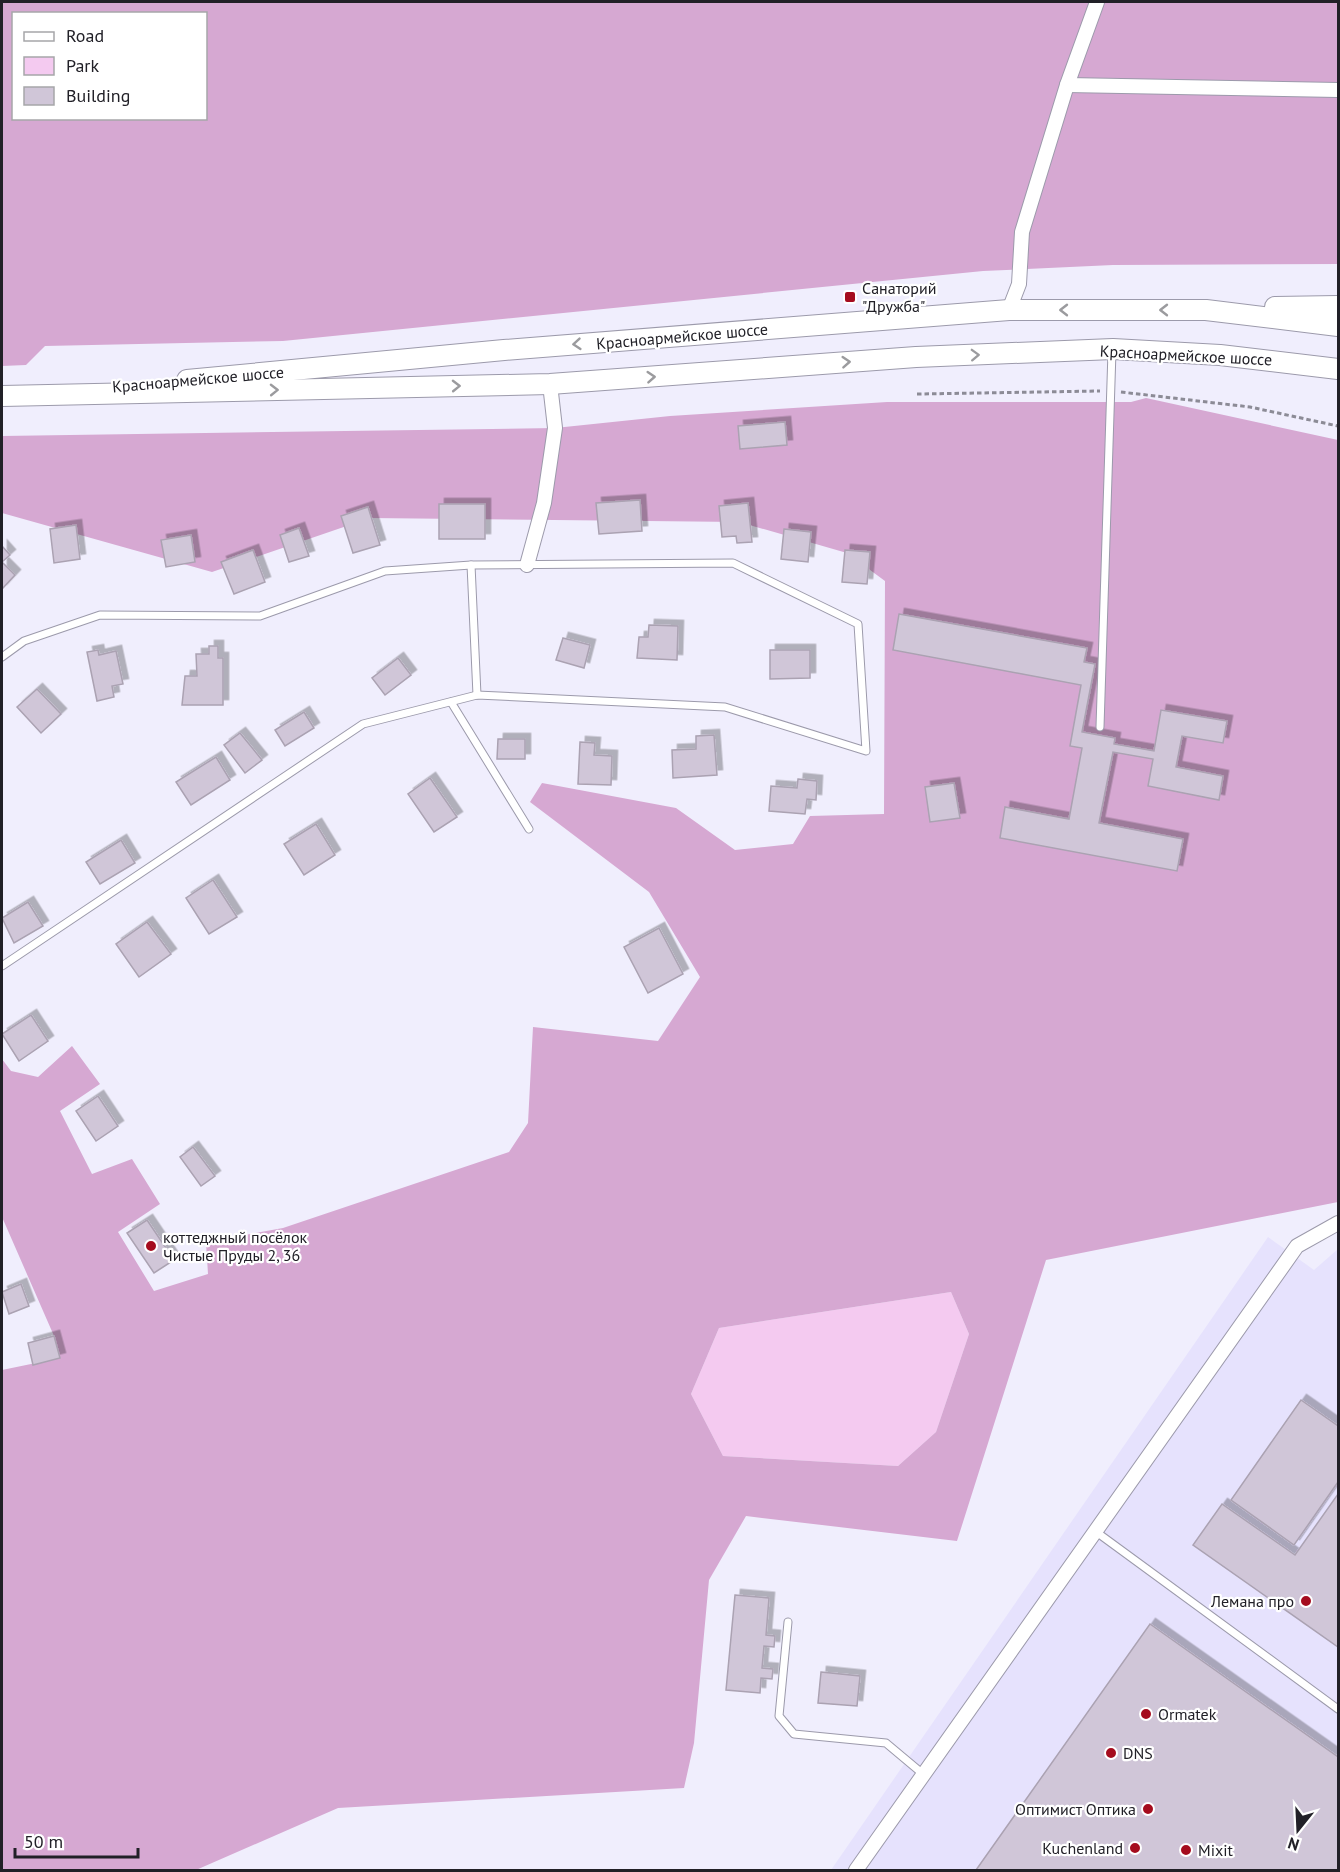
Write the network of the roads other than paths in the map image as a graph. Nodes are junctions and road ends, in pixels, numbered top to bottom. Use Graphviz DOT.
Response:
graph roads {
  1 [pos="1097,2"];
  2 [pos="1068,85"];
  3 [pos="1338,90"];
  4 [pos="1338,306"];
  5 [pos="1009,310"];
  6 [pos="1206,310"];
  7 [pos="1338,326"];
  8 [pos="1113,349"];
  9 [pos="1220,355"];
  10 [pos="1338,369"];
  11 [pos="1338,381"];
  12 [pos="550,384"];
  13 [pos="27,395"];
  14 [pos="2,396"];
  15 [pos="471,565"];
  16 [pos="527,565"];
  17 [pos="2,657"];
  18 [pos="477,695"];
  19 [pos="451,702"];
  20 [pos="1100,727"];
  21 [pos="529,829"];
  22 [pos="2,966"];
  23 [pos="1335,1229"];
  24 [pos="1095,1531"];
  25 [pos="788,1622"];
  26 [pos="1338,1709"];
  27 [pos="924,1774"];
  28 [pos="856,1870"];
  1 -- 2 [label="street"];
  2 -- 3 [label="street"];
  2 -- 5 [label="street"];
  4 -- 6 [label="main road"];
  6 -- 5 [label="main road, Красноармейское шоссе, one-way"];
  5 -- 13 [label="main road, Красноармейское шоссе, one-way"];
  6 -- 7 [label="main road, Красноармейское шоссе"];
  8 -- 9 [label="main road, Красноармейское шоссе"];
  12 -- 8 [label="main road, Красноармейское шоссе, one-way"];
  8 -- 20 [label="lane"];
  9 -- 10 [label="main road, Красноармейское шоссе"];
  9 -- 11 [label="main road"];
  13 -- 12 [label="main road, Красноармейское шоссе, one-way"];
  12 -- 16 [label="street"];
  13 -- 14 [label="main road, Красноармейское шоссе"];
  15 -- 16 [label="lane"];
  15 -- 17 [label="lane"];
  15 -- 18 [label="lane"];
  16 -- 18 [label="lane"];
  18 -- 19 [label="lane"];
  19 -- 21 [label="lane"];
  19 -- 22 [label="lane"];
  23 -- 24 [label="street"];
  24 -- 26 [label="lane"];
  24 -- 27 [label="street"];
  25 -- 27 [label="lane"];
  27 -- 28 [label="street"];
}
